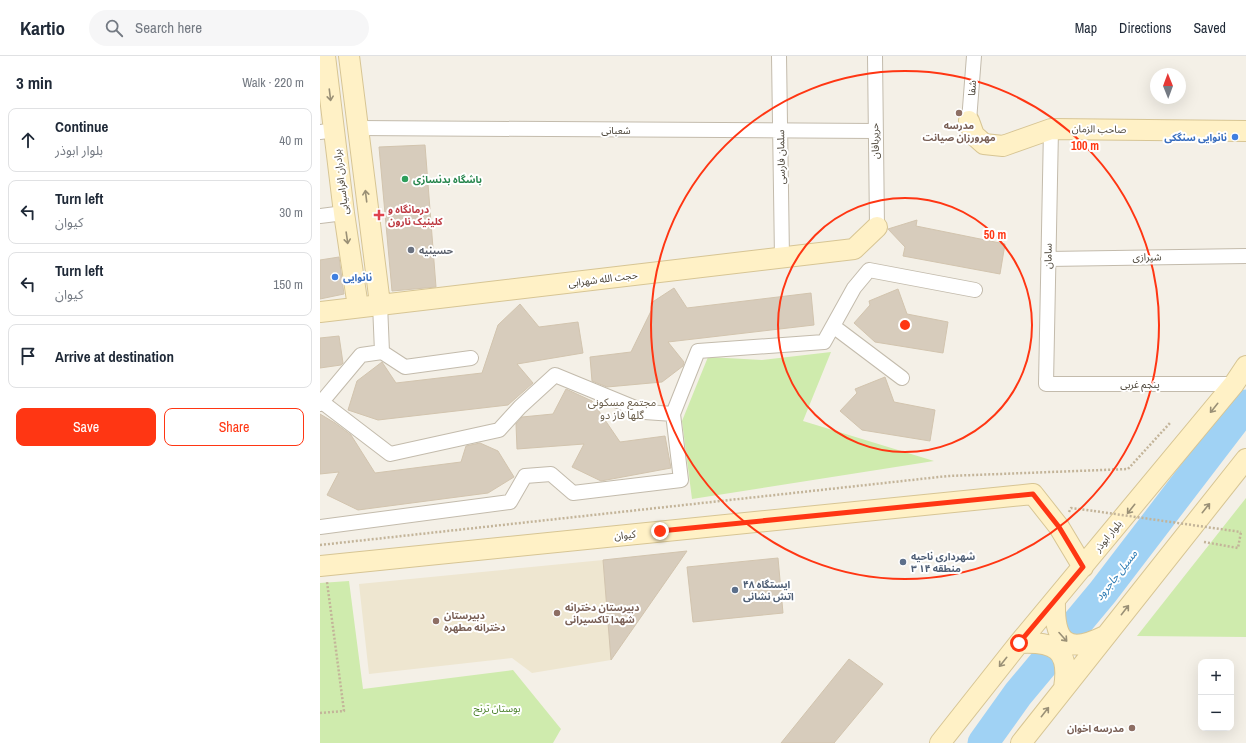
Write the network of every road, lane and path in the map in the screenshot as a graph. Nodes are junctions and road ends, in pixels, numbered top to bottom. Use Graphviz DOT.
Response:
graph roads {
  1 [pos="325,56"];
  2 [pos="349,56"];
  3 [pos="779,56"];
  4 [pos="875,56"];
  5 [pos="974,56"];
  6 [pos="969,121"];
  7 [pos="357,128"];
  8 [pos="1051,129"];
  9 [pos="780,130"];
  10 [pos="327,131"];
  11 [pos="875,131"];
  12 [pos="1246,131"];
  13 [pos="344,213"];
  14 [pos="320,216"];
  15 [pos="877,226"];
  16 [pos="1246,256"];
  17 [pos="782,258"];
  18 [pos="1048,259"];
  19 [pos="975,290"];
  20 [pos="380,304"];
  21 [pos="358,307"];
  22 [pos="320,312"];
  23 [pos="833,326"];
  24 [pos="382,352"];
  25 [pos="471,358"];
  26 [pos="1246,366"];
  27 [pos="902,378"];
  28 [pos="1046,384"];
  29 [pos="1234,384"];
  30 [pos="321,403"];
  31 [pos="674,414"];
  32 [pos="1170,423"];
  33 [pos="1246,459"];
  34 [pos="1071,508"];
  35 [pos="320,528"];
  36 [pos="1182,538"];
  37 [pos="320,546"];
  38 [pos="323,566"];
  39 [pos="1083,567"];
  40 [pos="1055,601"];
  41 [pos="1104,636"];
  42 [pos="1019,643"];
  43 [pos="1064,688"];
  44 [pos="320,713"];
  45 [pos="940,743"];
  46 [pos="1021,743"];
  1 -- 10 [label="street, برادران افراسیابی, one-way"];
  2 -- 7 [label="street"];
  3 -- 9 [label="street, سلمان فارسی"];
  4 -- 11 [label="street, حریربافان"];
  5 -- 6 [label="street, شفا"];
  6 -- 8 [label="street, صاحب الزمان"];
  7 -- 9 [label="street, شعبانی"];
  20 -- 7 [label="street, one-way"];
  8 -- 12 [label="street, صاحب الزمان"];
  8 -- 18 [label="street, سامان"];
  9 -- 11 [label="street, شعبانی"];
  9 -- 17 [label="street, سلمان فارسی"];
  10 -- 13 [label="street, برادران افراسیابی"];
  11 -- 15 [label="street, حریربافان"];
  13 -- 14 [label="street"];
  13 -- 21 [label="street, برادران افراسیابی, one-way"];
  15 -- 17 [label="street, حجت الله شهرابی"];
  16 -- 18 [label="street, شیرازی"];
  17 -- 20 [label="street, حجت الله شهرابی"];
  18 -- 28 [label="street, سامان"];
  19 -- 23 [label="street"];
  20 -- 21 [label="street, حجت الله شهرابی"];
  20 -- 24 [label="street"];
  21 -- 22 [label="street, حجت الله شهرابی"];
  23 -- 27 [label="street"];
  23 -- 31 [label="street"];
  24 -- 25 [label="street"];
  24 -- 30 [label="street"];
  26 -- 29 [label="street, بلوار ابوذر"];
  28 -- 29 [label="street, پنجم غربی"];
  29 -- 39 [label="street, بلوار ابوذر, one-way"];
  30 -- 31 [label="street"];
  31 -- 35 [label="street"];
  32 -- 37 [label="path"];
  36 -- 33 [label="street, one-way"];
  34 -- 36 [label="path, bridge"];
  41 -- 36 [label="street, one-way"];
  38 -- 39 [label="street, کیوان"];
  38 -- 44 [label="path"];
  39 -- 40 [label="street, بلوار ابوذر"];
  40 -- 41 [label="street, one-way"];
  40 -- 42 [label="street, بلوار ابوذر"];
  41 -- 43 [label="street"];
  42 -- 43 [label="street"];
  42 -- 45 [label="street, بلوار ابوذر, one-way"];
  46 -- 43 [label="street, one-way"];
}
